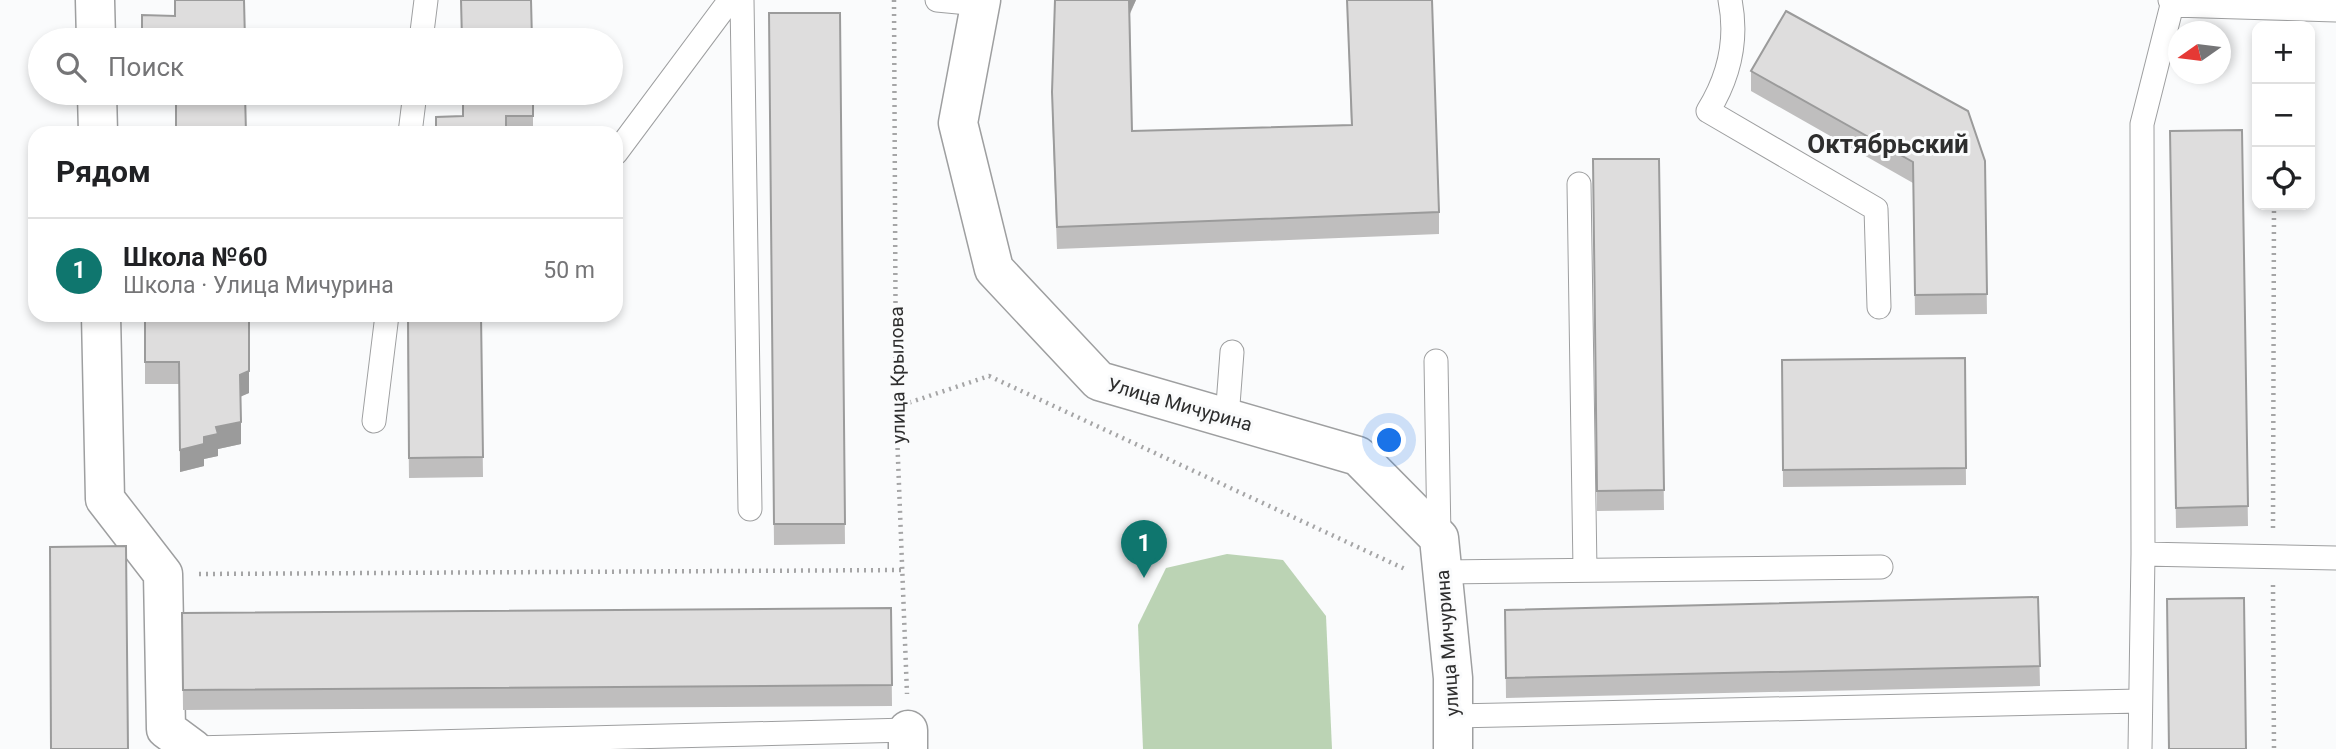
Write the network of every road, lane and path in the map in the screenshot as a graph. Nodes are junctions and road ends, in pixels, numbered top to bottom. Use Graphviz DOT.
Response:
graph roads {
  1 [pos="95,0"];
  2 [pos="426,0"];
  3 [pos="730,0"];
  4 [pos="743,0"];
  5 [pos="894,0"];
  6 [pos="937,0"];
  7 [pos="1730,0"];
  8 [pos="980,2"];
  9 [pos="2171,2"];
  10 [pos="2336,10"];
  11 [pos="96,28"];
  12 [pos="422,28"];
  13 [pos="97,105"];
  14 [pos="414,105"];
  15 [pos="98,126"];
  16 [pos="411,126"];
  17 [pos="623,144"];
  18 [pos="1579,184"];
  19 [pos="2274,210"];
  20 [pos="1880,307"];
  21 [pos="101,322"];
  22 [pos="386,322"];
  23 [pos="1232,352"];
  24 [pos="1436,361"];
  25 [pos="896,407"];
  26 [pos="1227,418"];
  27 [pos="374,421"];
  28 [pos="750,509"];
  29 [pos="2143,554"];
  30 [pos="2273,558"];
  31 [pos="2336,558"];
  32 [pos="1441,565"];
  33 [pos="1881,567"];
  34 [pos="905,570"];
  35 [pos="1586,570"];
  36 [pos="163,574"];
  37 [pos="2140,701"];
  38 [pos="1453,733"];
  39 [pos="908,740"];
  40 [pos="762,742"];
  41 [pos="522,744"];
  42 [pos="193,749"];
  43 [pos="2140,749"];
  44 [pos="2274,749"];
  1 -- 11 [label="street"];
  2 -- 12 [label="lane"];
  3 -- 17 [label="lane"];
  4 -- 28 [label="lane"];
  5 -- 25 [label="path, улица Крылова"];
  6 -- 8 [label="lane"];
  7 -- 20 [label="lane"];
  8 -- 26 [label="street, Улица Мичурина"];
  9 -- 10 [label="lane"];
  9 -- 29 [label="lane"];
  13 -- 15 [label="street"];
  14 -- 16 [label="lane"];
  18 -- 35 [label="lane"];
  19 -- 30 [label="path"];
  21 -- 36 [label="street"];
  22 -- 27 [label="lane"];
  23 -- 26 [label="lane"];
  24 -- 32 [label="lane"];
  25 -- 32 [label="path"];
  25 -- 34 [label="path, улица Крылова"];
  26 -- 32 [label="street, Улица Мичурина"];
  29 -- 30 [label="lane"];
  29 -- 37 [label="lane"];
  30 -- 31 [label="lane"];
  30 -- 44 [label="path"];
  32 -- 35 [label="lane"];
  32 -- 38 [label="street, улица Мичурина"];
  33 -- 35 [label="lane"];
  34 -- 36 [label="path"];
  34 -- 39 [label="path, улица Крылова"];
  36 -- 42 [label="street"];
  37 -- 38 [label="lane"];
  37 -- 43 [label="lane"];
  39 -- 40 [label="lane"];
  40 -- 41 [label="lane"];
  41 -- 42 [label="lane"];
}
